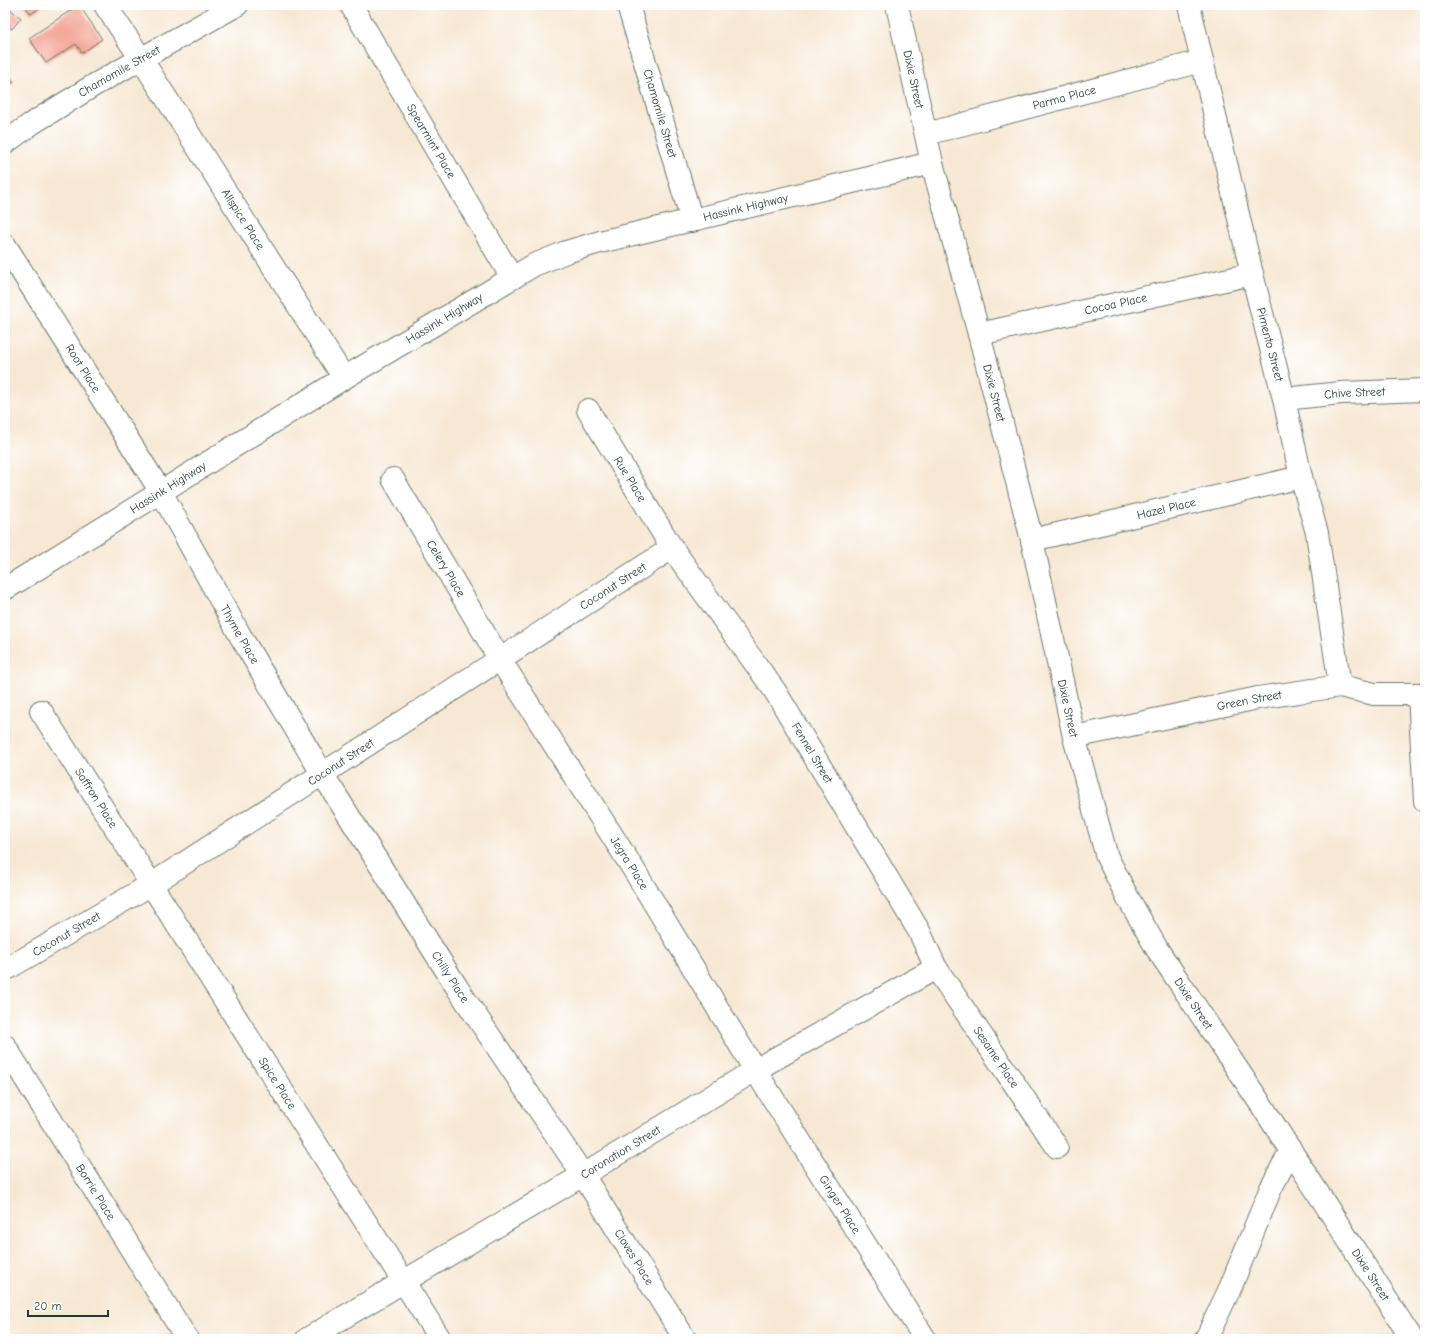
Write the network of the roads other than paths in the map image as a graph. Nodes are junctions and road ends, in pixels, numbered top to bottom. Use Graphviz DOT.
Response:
graph roads {
  1 [pos="105,5"];
  2 [pos="237,5"];
  3 [pos="351,5"];
  4 [pos="628,5"];
  5 [pos="897,5"];
  6 [pos="1189,5"];
  7 [pos="142,60"];
  8 [pos="1202,61"];
  9 [pos="926,134"];
  10 [pos="5,142"];
  11 [pos="932,163"];
  12 [pos="692,221"];
  13 [pos="5,245"];
  14 [pos="1252,274"];
  15 [pos="512,278"];
  16 [pos="979,334"];
  17 [pos="344,378"];
  18 [pos="1425,390"];
  19 [pos="1284,399"];
  20 [pos="588,410"];
  21 [pos="1301,477"];
  22 [pos="393,479"];
  23 [pos="161,492"];
  24 [pos="1032,540"];
  25 [pos="672,548"];
  26 [pos="5,589"];
  27 [pos="499,658"];
  28 [pos="1340,686"];
  29 [pos="1422,694"];
  30 [pos="41,711"];
  31 [pos="1074,737"];
  32 [pos="323,775"];
  33 [pos="1425,801"];
  34 [pos="152,884"];
  35 [pos="936,968"];
  36 [pos="5,970"];
  37 [pos="5,1046"];
  38 [pos="755,1070"];
  39 [pos="1057,1147"];
  40 [pos="1291,1150"];
  41 [pos="583,1175"];
  42 [pos="405,1282"];
  43 [pos="187,1339"];
  44 [pos="307,1339"];
  45 [pos="440,1339"];
  46 [pos="685,1339"];
  47 [pos="925,1339"];
  48 [pos="1206,1339"];
  49 [pos="1412,1339"];
  1 -- 7 [label="street, Allspice Place"];
  2 -- 7 [label="street, Chamomile Street"];
  3 -- 15 [label="street, Spearmint Place"];
  4 -- 12 [label="street, Chamomile Street"];
  5 -- 9 [label="street, Dixie Street"];
  6 -- 8 [label="street, Pimento Street"];
  7 -- 10 [label="street, Chamomile Street"];
  7 -- 17 [label="street, Allspice Place"];
  8 -- 9 [label="street, Parma Place"];
  8 -- 14 [label="street, Pimento Street"];
  9 -- 11 [label="street, Dixie Street"];
  11 -- 12 [label="street, Hassink Highway"];
  11 -- 16 [label="street, Dixie Street"];
  12 -- 15 [label="street, Hassink Highway"];
  13 -- 23 [label="street, Root Place"];
  14 -- 16 [label="street, Cocoa Place"];
  14 -- 19 [label="street, Pimento Street"];
  15 -- 17 [label="street, Hassink Highway"];
  16 -- 24 [label="street, Dixie Street"];
  17 -- 23 [label="street, Hassink Highway"];
  18 -- 19 [label="street, Chive Street"];
  19 -- 21 [label="street, Pimento Street"];
  20 -- 25 [label="street, Rue Place"];
  21 -- 24 [label="street, Hazel Place"];
  21 -- 28 [label="street, Pimento Street"];
  22 -- 27 [label="street, Celery Place"];
  23 -- 26 [label="street, Hassink Highway"];
  23 -- 32 [label="street, Thyme Place"];
  24 -- 31 [label="street, Dixie Street"];
  25 -- 27 [label="street, Coconut Street"];
  25 -- 35 [label="street, Fennel Street"];
  27 -- 32 [label="street, Coconut Street"];
  27 -- 38 [label="street, Jegra Place"];
  28 -- 29 [label="street, Green Street"];
  28 -- 31 [label="street, Green Street"];
  29 -- 33 [label="street"];
  30 -- 34 [label="street, Saffron Place"];
  31 -- 40 [label="street, Dixie Street"];
  32 -- 34 [label="street, Coconut Street"];
  32 -- 41 [label="street, Chilly Place"];
  34 -- 36 [label="street, Coconut Street"];
  34 -- 42 [label="street, Spice Place"];
  35 -- 38 [label="street, Coronation Street"];
  35 -- 39 [label="street, Sesame Place"];
  37 -- 43 [label="street, Borrie Place"];
  38 -- 41 [label="street, Coronation Street"];
  38 -- 47 [label="street, Ginger Place"];
  40 -- 48 [label="street"];
  40 -- 49 [label="street, Dixie Street"];
  41 -- 42 [label="street, Coronation Street"];
  41 -- 46 [label="street, Cloves Place"];
  42 -- 44 [label="street, Coronation Street"];
  42 -- 45 [label="street, Spice Place"];
}
